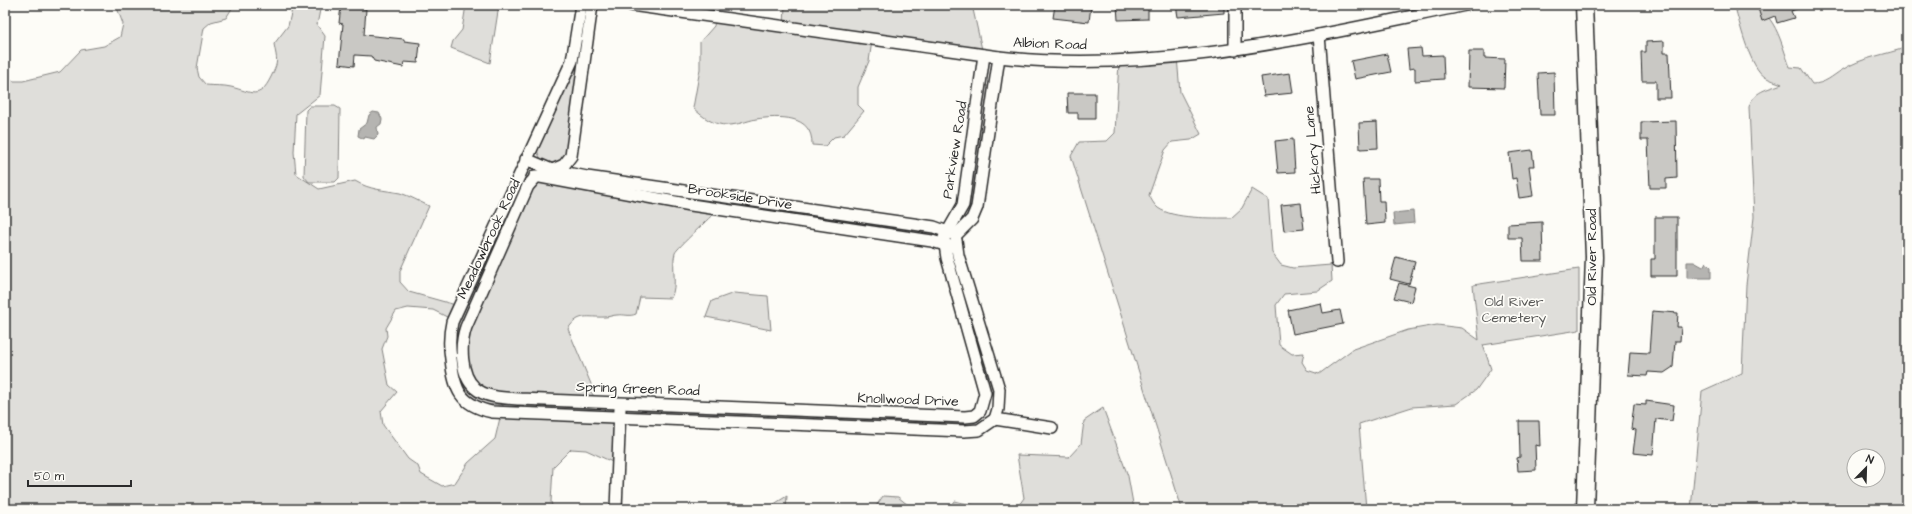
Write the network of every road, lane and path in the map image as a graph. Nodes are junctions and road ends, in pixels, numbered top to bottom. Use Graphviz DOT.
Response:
graph roads {
  1 [pos="580,5"];
  2 [pos="592,5"];
  3 [pos="631,5"];
  4 [pos="1235,5"];
  5 [pos="1466,5"];
  6 [pos="1584,5"];
  7 [pos="1319,36"];
  8 [pos="1235,50"];
  9 [pos="984,54"];
  10 [pos="999,57"];
  11 [pos="526,159"];
  12 [pos="552,170"];
  13 [pos="521,171"];
  14 [pos="536,177"];
  15 [pos="951,233"];
  16 [pos="950,246"];
  17 [pos="1337,262"];
  18 [pos="504,398"];
  19 [pos="621,403"];
  20 [pos="757,409"];
  21 [pos="504,412"];
  22 [pos="620,417"];
  23 [pos="995,419"];
  24 [pos="757,423"];
  25 [pos="1052,428"];
  26 [pos="616,509"];
  27 [pos="1586,509"];
  1 -- 11 [label="street, Meadowbrook Road"];
  2 -- 12 [label="street, Meadowbrook Road"];
  3 -- 9 [label="street, Albion Road"];
  4 -- 8 [label="street"];
  5 -- 7 [label="street, Albion Road"];
  6 -- 27 [label="main road, Old River Road"];
  7 -- 8 [label="street, Albion Road"];
  7 -- 17 [label="street, Hickory Lane"];
  8 -- 10 [label="street, Albion Road"];
  9 -- 10 [label="street, Albion Road"];
  9 -- 15 [label="street, Parkview Road"];
  10 -- 15 [label="street, Parkview Road"];
  11 -- 12 [label="street, Brookside Drive"];
  11 -- 13 [label="street, Meadowbrook Road"];
  12 -- 14 [label="street, Meadowbrook Road"];
  12 -- 15 [label="street, Brookside Drive"];
  13 -- 14 [label="street, Brookside Drive"];
  13 -- 21 [label="street, Meadowbrook Road"];
  14 -- 16 [label="street, Brookside Drive"];
  14 -- 18 [label="street, Meadowbrook Road"];
  15 -- 16 [label="street, Knollwood Drive"];
  16 -- 20 [label="street, Knollwood Drive"];
  16 -- 23 [label="street, Knollwood Drive"];
  18 -- 19 [label="street, Spring Green Road"];
  18 -- 21 [label="street"];
  19 -- 20 [label="street, Spring Green Road"];
  19 -- 22 [label="street"];
  20 -- 24 [label="street"];
  21 -- 22 [label="street, Meadowbrook Road"];
  22 -- 24 [label="street, Spring Green Road"];
  22 -- 26 [label="street"];
  23 -- 24 [label="street, Spring Green Road"];
  23 -- 25 [label="street"];
}
